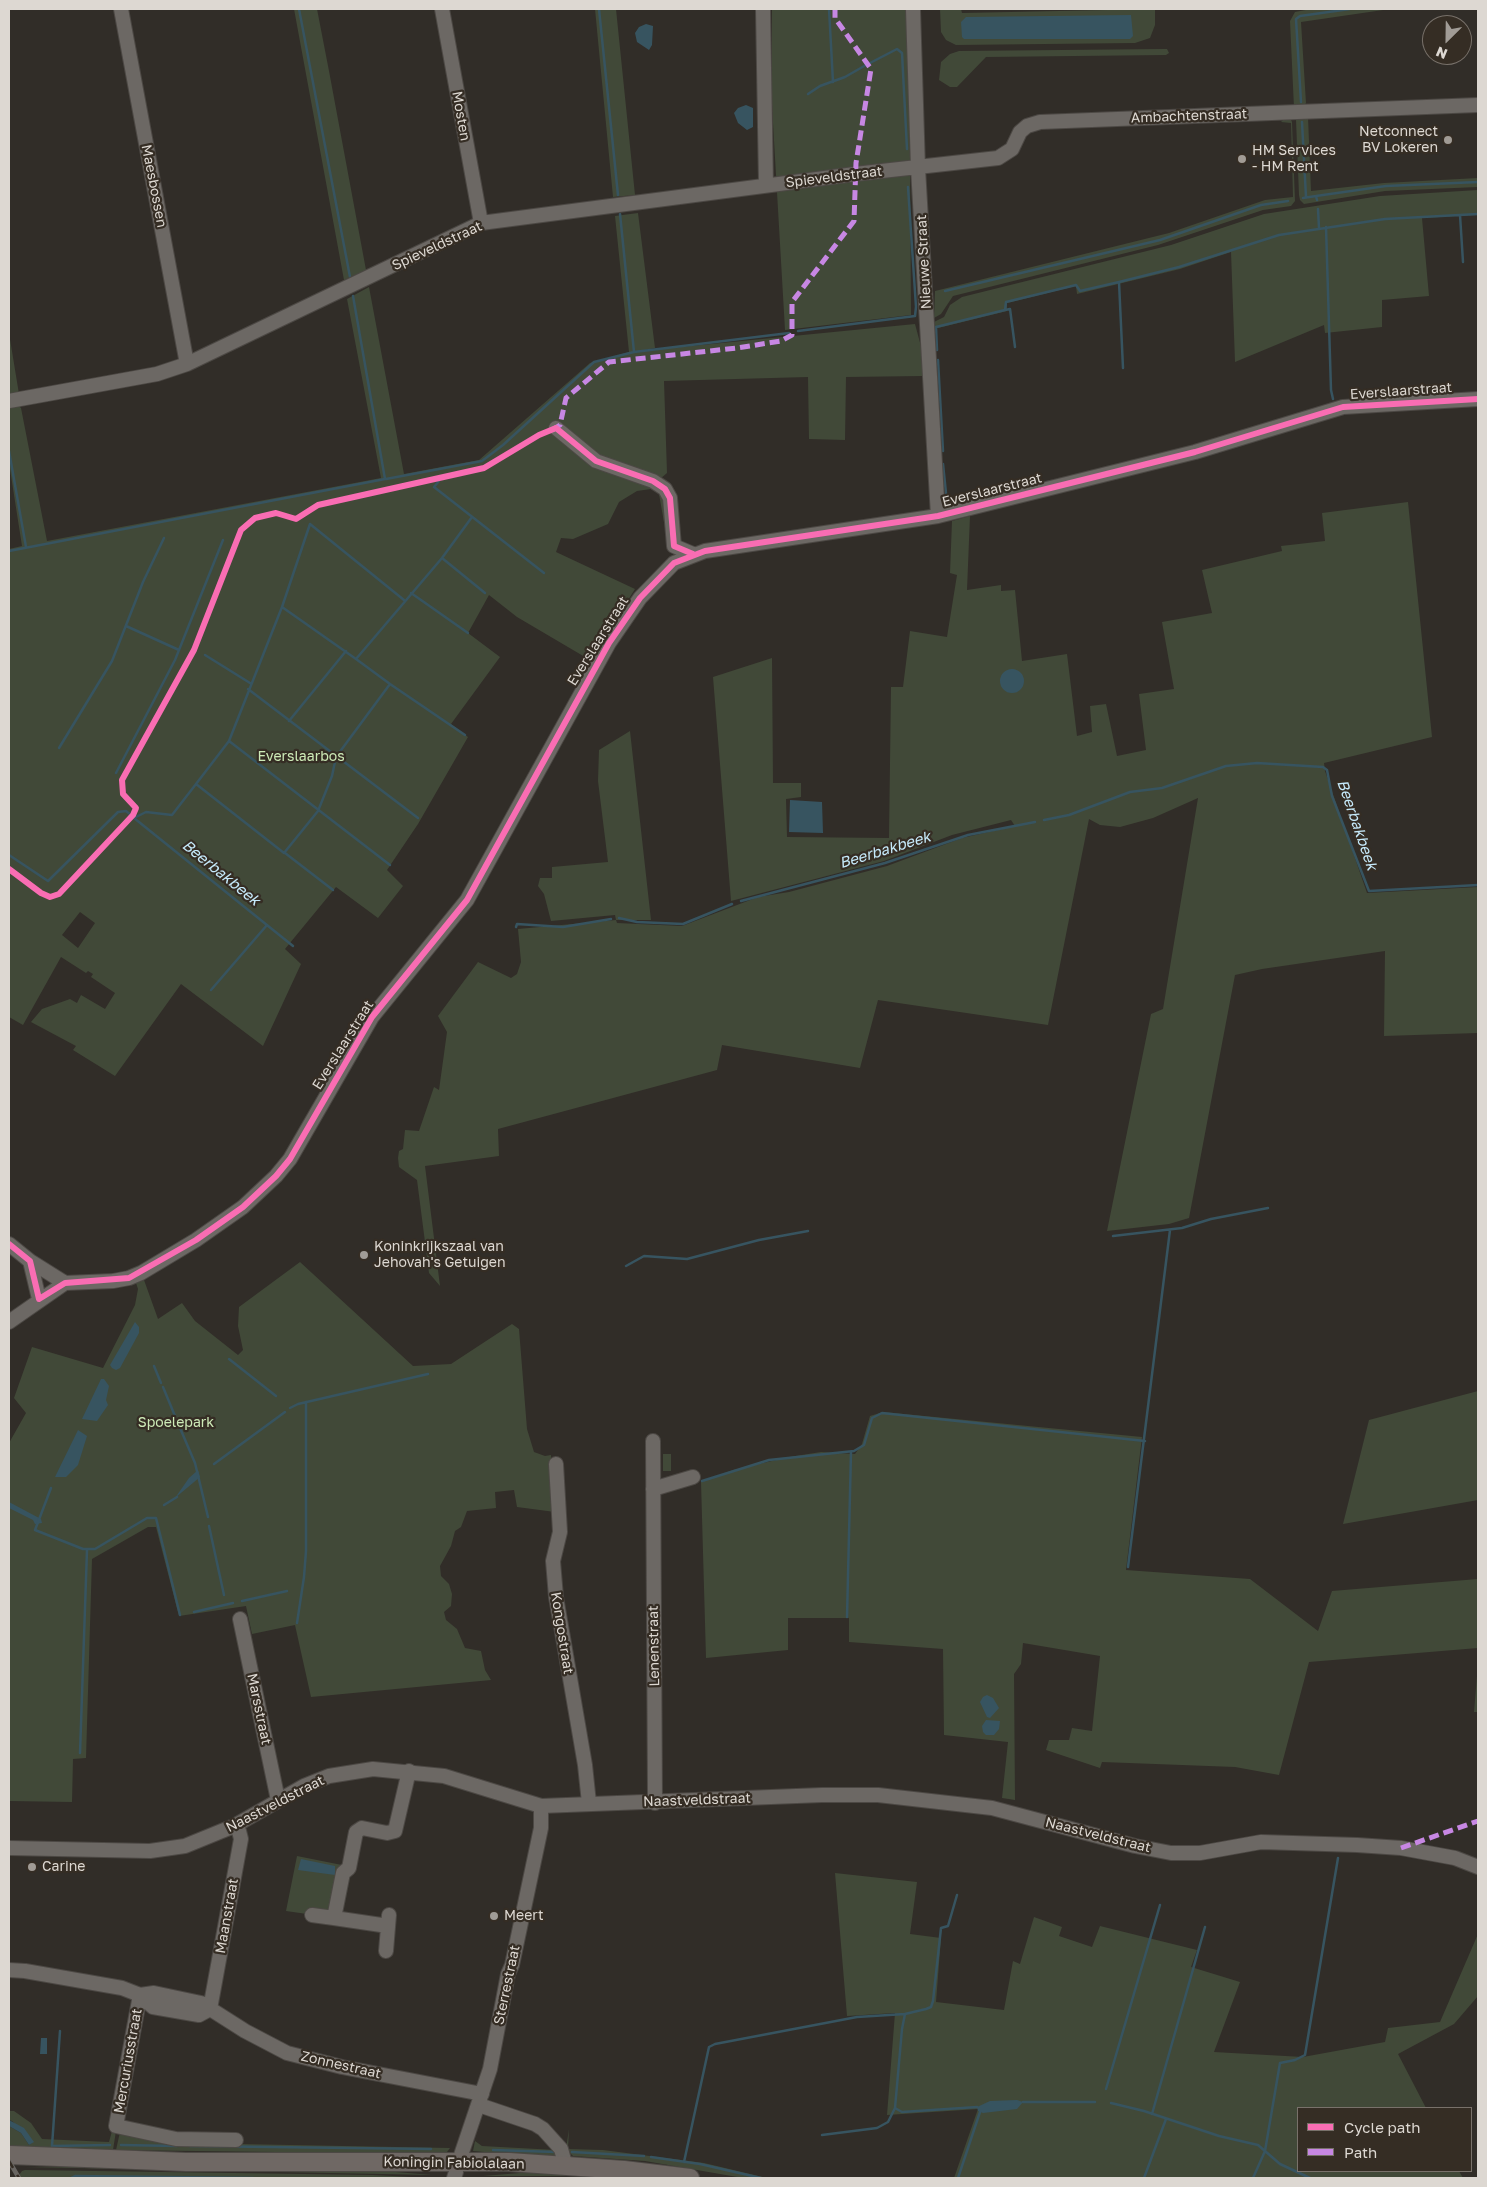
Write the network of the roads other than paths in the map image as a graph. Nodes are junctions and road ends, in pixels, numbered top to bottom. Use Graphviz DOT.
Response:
graph roads {
  1 [pos="120,9"];
  2 [pos="442,9"];
  3 [pos="763,9"];
  4 [pos="913,9"];
  5 [pos="1478,105"];
  6 [pos="918,168"];
  7 [pos="766,185"];
  8 [pos="481,223"];
  9 [pos="187,364"];
  10 [pos="1478,399"];
  11 [pos="9,401"];
  12 [pos="556,428"];
  13 [pos="938,516"];
  14 [pos="674,546"];
  15 [pos="693,554"];
  16 [pos="674,563"];
  17 [pos="9,1244"];
  18 [pos="30,1261"];
  19 [pos="65,1283"];
  20 [pos="39,1299"];
  21 [pos="9,1322"];
  22 [pos="653,1441"];
  23 [pos="556,1464"];
  24 [pos="693,1477"];
  25 [pos="653,1490"];
  26 [pos="240,1619"];
  27 [pos="409,1771"];
  28 [pos="278,1800"];
  29 [pos="589,1803"];
  30 [pos="655,1803"];
  31 [pos="541,1806"];
  32 [pos="234,1826"];
  33 [pos="9,1848"];
  34 [pos="1478,1867"];
  35 [pos="312,1915"];
  36 [pos="334,1918"];
  37 [pos="386,1951"];
  38 [pos="9,1970"];
  39 [pos="140,1995"];
  40 [pos="210,2008"];
  41 [pos="481,2100"];
  42 [pos="236,2140"];
  43 [pos="9,2155"];
  44 [pos="186,2162"];
  45 [pos="9,2164"];
  46 [pos="566,2167"];
  47 [pos="456,2170"];
  48 [pos="690,2178"];
  1 -- 9 [label="street, Maesbossen"];
  2 -- 8 [label="street, Mosten"];
  3 -- 7 [label="street"];
  4 -- 6 [label="street, Nieuwe Straat"];
  5 -- 6 [label="street, Ambachtenstraat"];
  6 -- 7 [label="street, Spieveldstraat"];
  6 -- 13 [label="street, Nieuwe Straat"];
  7 -- 8 [label="street, Spieveldstraat"];
  8 -- 9 [label="street, Spieveldstraat"];
  9 -- 11 [label="street, Spieveldstraat"];
  10 -- 13 [label="street, Everslaarstraat"];
  12 -- 14 [label="street"];
  13 -- 15 [label="street, Everslaarstraat"];
  14 -- 15 [label="street"];
  14 -- 16 [label="street"];
  15 -- 16 [label="street, Everslaarstraat"];
  16 -- 19 [label="street, Everslaarstraat"];
  17 -- 18 [label="street"];
  18 -- 19 [label="street"];
  18 -- 20 [label="street"];
  19 -- 20 [label="street, Everslaarstraat"];
  20 -- 21 [label="street, Everslaarstraat"];
  22 -- 25 [label="street, Lenenstraat"];
  23 -- 29 [label="street, Kongostraat"];
  24 -- 25 [label="street"];
  25 -- 30 [label="street, Lenenstraat"];
  26 -- 28 [label="street, Marsstraat"];
  27 -- 28 [label="street, Naastveldstraat"];
  27 -- 31 [label="street, Naastveldstraat"];
  27 -- 36 [label="street"];
  28 -- 32 [label="street, Naastveldstraat"];
  29 -- 30 [label="street, Naastveldstraat"];
  29 -- 31 [label="street, Naastveldstraat"];
  30 -- 34 [label="street, Naastveldstraat"];
  31 -- 41 [label="street, Sterrestraat"];
  32 -- 33 [label="street, Naastveldstraat"];
  32 -- 40 [label="street, Maanstraat"];
  35 -- 36 [label="street"];
  36 -- 37 [label="street"];
  38 -- 39 [label="street, Zonnestraat"];
  39 -- 40 [label="street, Zonnestraat"];
  39 -- 42 [label="street, Mercuriusstraat"];
  40 -- 41 [label="street, Zonnestraat"];
  41 -- 46 [label="street, Zonnestraat"];
  41 -- 47 [label="street, Sterrestraat"];
  43 -- 44 [label="main road, Koningin Fabiolalaan"];
  44 -- 45 [label="main road, Koningin Fabiolalaan"];
  44 -- 47 [label="main road, Koningin Fabiolalaan"];
  46 -- 47 [label="main road, Koningin Fabiolalaan"];
  46 -- 48 [label="main road, Koningin Fabiolalaan"];
}
